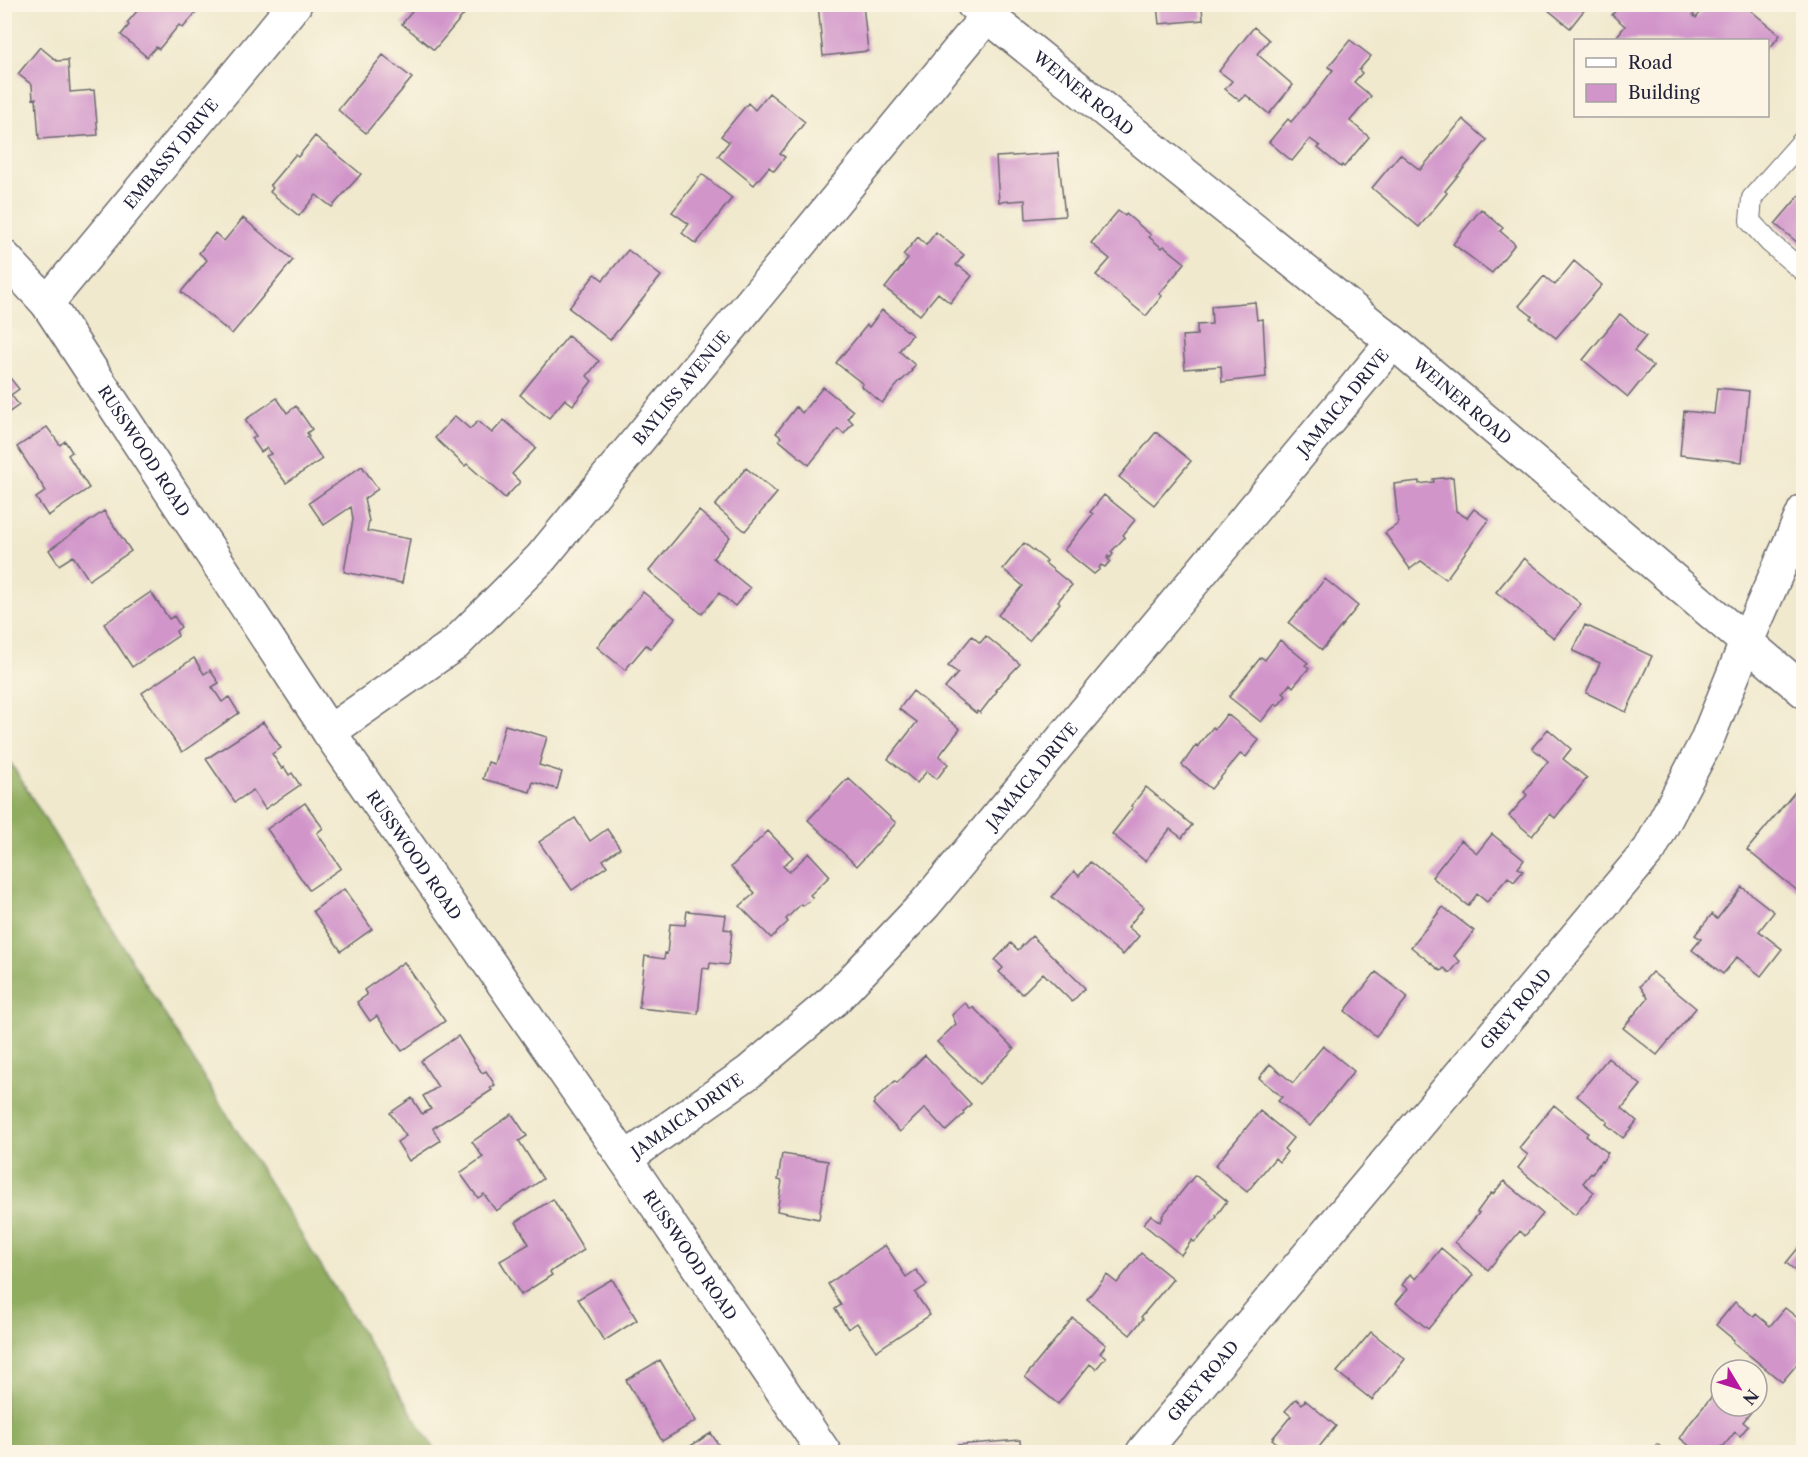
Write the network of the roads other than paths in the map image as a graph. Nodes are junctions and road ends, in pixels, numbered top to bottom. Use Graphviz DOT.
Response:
graph roads {
  1 [pos="295,4"];
  2 [pos="986,8"];
  3 [pos="1803,139"];
  4 [pos="4,257"];
  5 [pos="1803,272"];
  6 [pos="46,303"];
  7 [pos="1393,342"];
  8 [pos="1803,511"];
  9 [pos="1746,644"];
  10 [pos="1803,691"];
  11 [pos="329,732"];
  12 [pos="625,1158"];
  13 [pos="824,1452"];
  14 [pos="1143,1452"];
  1 -- 6 [label="street, EMBASSY DRIVE"];
  2 -- 7 [label="street, WEINER ROAD"];
  2 -- 11 [label="street, BAYLISS AVENUE"];
  3 -- 5 [label="lane"];
  4 -- 6 [label="street, RUSSWOOD ROAD"];
  6 -- 11 [label="street, RUSSWOOD ROAD"];
  7 -- 9 [label="street, WEINER ROAD"];
  7 -- 12 [label="street, JAMAICA DRIVE"];
  8 -- 9 [label="street, GREY ROAD"];
  9 -- 10 [label="street, WEINER ROAD"];
  9 -- 14 [label="street, GREY ROAD"];
  11 -- 12 [label="street, RUSSWOOD ROAD"];
  12 -- 13 [label="street, RUSSWOOD ROAD"];
}
